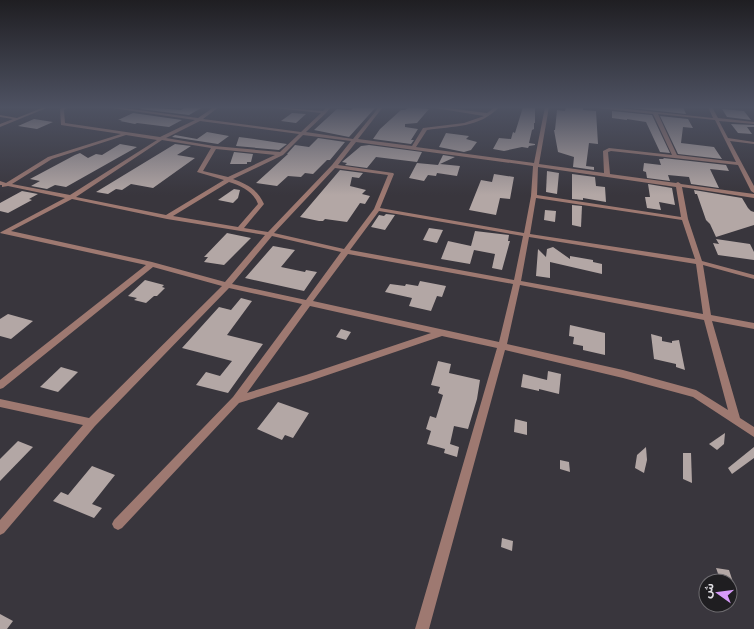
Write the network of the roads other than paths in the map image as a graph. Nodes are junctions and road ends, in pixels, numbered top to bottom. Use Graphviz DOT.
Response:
graph roads {
  1 [pos="119,136"];
  2 [pos="142,136"];
  3 [pos="166,136"];
  4 [pos="298,136"];
  5 [pos="318,136"];
  6 [pos="357,136"];
  7 [pos="420,136"];
  8 [pos="541,136"];
  9 [pos="666,136"];
  10 [pos="726,136"];
  11 [pos="161,139"];
  12 [pos="727,139"];
  13 [pos="353,141"];
  14 [pos="754,143"];
  15 [pos="214,147"];
  16 [pos="413,148"];
  17 [pos="281,154"];
  18 [pos="675,156"];
  19 [pos="739,164"];
  20 [pos="536,165"];
  21 [pos="334,166"];
  22 [pos="607,175"];
  23 [pos="229,179"];
  24 [pos="678,184"];
  25 [pos="2,185"];
  26 [pos="754,191"];
  27 [pos="534,196"];
  28 [pos="754,196"];
  29 [pos="70,198"];
  30 [pos="377,209"];
  31 [pos="167,217"];
  32 [pos="685,219"];
  33 [pos="240,229"];
  34 [pos="2,233"];
  35 [pos="270,234"];
  36 [pos="526,235"];
  37 [pos="345,251"];
  38 [pos="699,262"];
  39 [pos="152,264"];
  40 [pos="754,277"];
  41 [pos="517,282"];
  42 [pos="227,284"];
  43 [pos="309,302"];
  44 [pos="706,317"];
  45 [pos="754,326"];
  46 [pos="440,333"];
  47 [pos="502,346"];
  48 [pos="0,385"];
  49 [pos="236,400"];
  50 [pos="0,403"];
  51 [pos="736,421"];
  52 [pos="91,422"];
  53 [pos="754,433"];
  54 [pos="118,524"];
  55 [pos="1,527"];
  56 [pos="422,629"];
  1 -- 25 [label="street"];
  2 -- 11 [label="street"];
  3 -- 11 [label="street"];
  4 -- 17 [label="street"];
  5 -- 13 [label="street"];
  6 -- 13 [label="street"];
  7 -- 16 [label="street"];
  8 -- 20 [label="street"];
  9 -- 18 [label="street"];
  10 -- 12 [label="street"];
  11 -- 15 [label="street"];
  11 -- 29 [label="street"];
  12 -- 14 [label="street"];
  12 -- 19 [label="street"];
  13 -- 16 [label="street"];
  13 -- 21 [label="street"];
  15 -- 17 [label="street"];
  15 -- 23 [label="street"];
  16 -- 20 [label="street"];
  17 -- 23 [label="street"];
  18 -- 19 [label="street"];
  18 -- 22 [label="street"];
  19 -- 26 [label="street"];
  20 -- 22 [label="street"];
  20 -- 27 [label="street"];
  21 -- 30 [label="street"];
  21 -- 35 [label="street"];
  22 -- 24 [label="street"];
  23 -- 31 [label="street"];
  23 -- 33 [label="street"];
  24 -- 28 [label="street"];
  24 -- 32 [label="street"];
  25 -- 29 [label="street"];
  27 -- 32 [label="street"];
  27 -- 36 [label="street"];
  29 -- 31 [label="street"];
  29 -- 34 [label="street"];
  30 -- 36 [label="street"];
  30 -- 37 [label="street"];
  31 -- 33 [label="street"];
  32 -- 38 [label="street"];
  33 -- 35 [label="street"];
  34 -- 39 [label="street"];
  35 -- 37 [label="street"];
  35 -- 42 [label="street"];
  36 -- 38 [label="street"];
  36 -- 41 [label="street"];
  37 -- 41 [label="street"];
  37 -- 43 [label="street"];
  38 -- 40 [label="street"];
  38 -- 44 [label="street"];
  39 -- 42 [label="street"];
  39 -- 48 [label="street"];
  41 -- 44 [label="street"];
  41 -- 47 [label="street"];
  42 -- 43 [label="street"];
  42 -- 52 [label="street"];
  43 -- 46 [label="street"];
  43 -- 49 [label="street"];
  44 -- 45 [label="street"];
  44 -- 51 [label="street"];
  46 -- 47 [label="street"];
  46 -- 49 [label="street"];
  47 -- 51 [label="street"];
  47 -- 56 [label="street"];
  49 -- 54 [label="street"];
  50 -- 52 [label="street"];
  51 -- 53 [label="street"];
  52 -- 55 [label="street"];
}
